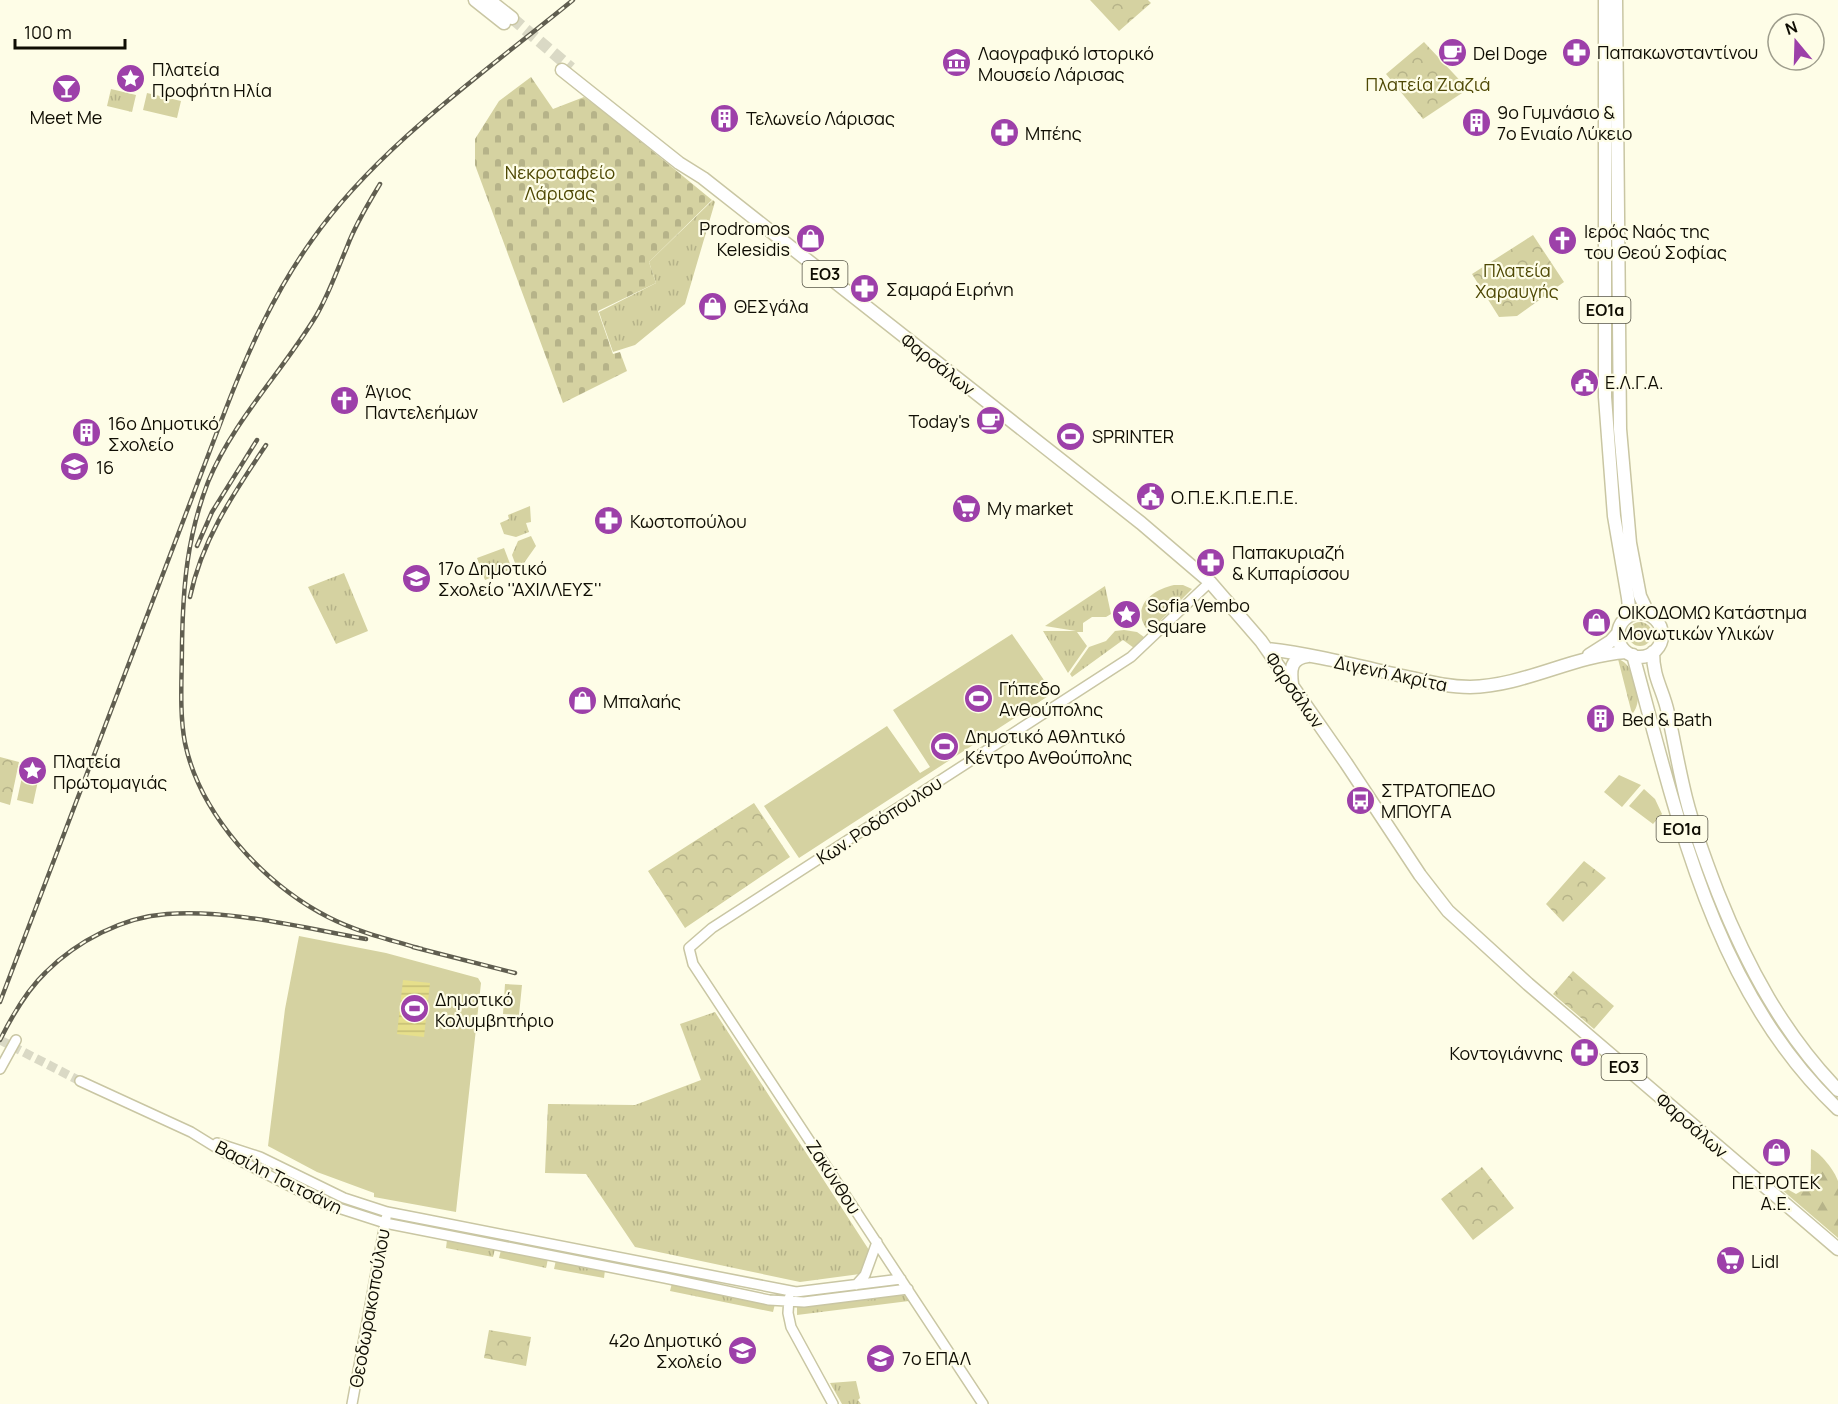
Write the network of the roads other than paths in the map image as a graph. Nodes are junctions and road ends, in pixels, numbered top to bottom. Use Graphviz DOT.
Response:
graph roads {
  1 [pos="475,0"];
  2 [pos="489,0"];
  3 [pos="1605,0"];
  4 [pos="1616,0"];
  5 [pos="567,69"];
  6 [pos="1210,582"];
  7 [pos="1648,613"];
  8 [pos="1626,618"];
  9 [pos="1619,632"];
  10 [pos="1267,649"];
  11 [pos="1653,652"];
  12 [pos="1630,654"];
  13 [pos="1309,656"];
  14 [pos="1583,659"];
  15 [pos="1292,686"];
  16 [pos="689,948"];
  17 [pos="16,1040"];
  18 [pos="0,1069"];
  19 [pos="80,1081"];
  20 [pos="1838,1090"];
  21 [pos="1838,1109"];
  22 [pos="209,1142"];
  23 [pos="387,1212"];
  24 [pos="385,1224"];
  25 [pos="877,1242"];
  26 [pos="1838,1249"];
  27 [pos="901,1278"];
  28 [pos="856,1285"];
  29 [pos="908,1289"];
  30 [pos="790,1291"];
  31 [pos="788,1302"];
  32 [pos="352,1404"];
  33 [pos="832,1404"];
  34 [pos="983,1404"];
  1 -- 2 [label="main road"];
  3 -- 8 [label="main road, ΕΟ1α"];
  4 -- 7 [label="main road, ΕΟ1α"];
  5 -- 6 [label="main road, Φαρσάλων / ΕΟ3"];
  6 -- 10 [label="main road, Φαρσάλων / ΕΟ3"];
  6 -- 16 [label="street, Κων. Ροδόπουλου"];
  7 -- 8 [label="main road"];
  7 -- 11 [label="main road, ΕΟ1α"];
  8 -- 9 [label="main road, ΕΟ1α"];
  9 -- 12 [label="main road, ΕΟ1α"];
  9 -- 14 [label="main road, Διγενή Ακρίτα"];
  10 -- 13 [label="main road, Διγενή Ακρίτα"];
  10 -- 15 [label="main road, Φαρσάλων / ΕΟ3"];
  11 -- 12 [label="main road"];
  11 -- 20 [label="main road, ΕΟ1α"];
  12 -- 14 [label="main road, Διγενή Ακρίτα"];
  12 -- 21 [label="main road, ΕΟ1α"];
  13 -- 14 [label="main road, Διγενή Ακρίτα"];
  13 -- 15 [label="main road"];
  15 -- 26 [label="main road, Φαρσάλων / ΕΟ3"];
  16 -- 25 [label="street, Ζακύνθου"];
  17 -- 18 [label="street"];
  19 -- 22 [label="street"];
  22 -- 23 [label="street, Βασίλη Τσιτσάνη"];
  22 -- 24 [label="street, Βασίλη Τσιτσάνη"];
  23 -- 24 [label="street, Θεοδωρακοπούλου"];
  23 -- 30 [label="street, Βασίλη Τσιτσάνη"];
  24 -- 31 [label="street, Βασίλη Τσιτσάνη"];
  24 -- 32 [label="street, Θεοδωρακοπούλου"];
  25 -- 27 [label="street, Ζακύνθου"];
  25 -- 28 [label="street"];
  27 -- 28 [label="street, Βασίλη Τσιτσάνη"];
  27 -- 29 [label="street, Ζακύνθου"];
  28 -- 30 [label="street, Βασίλη Τσιτσάνη"];
  29 -- 31 [label="street, Βασίλη Τσιτσάνη"];
  29 -- 34 [label="street, Ζακύνθου"];
  30 -- 31 [label="street"];
  31 -- 33 [label="street"];
}
